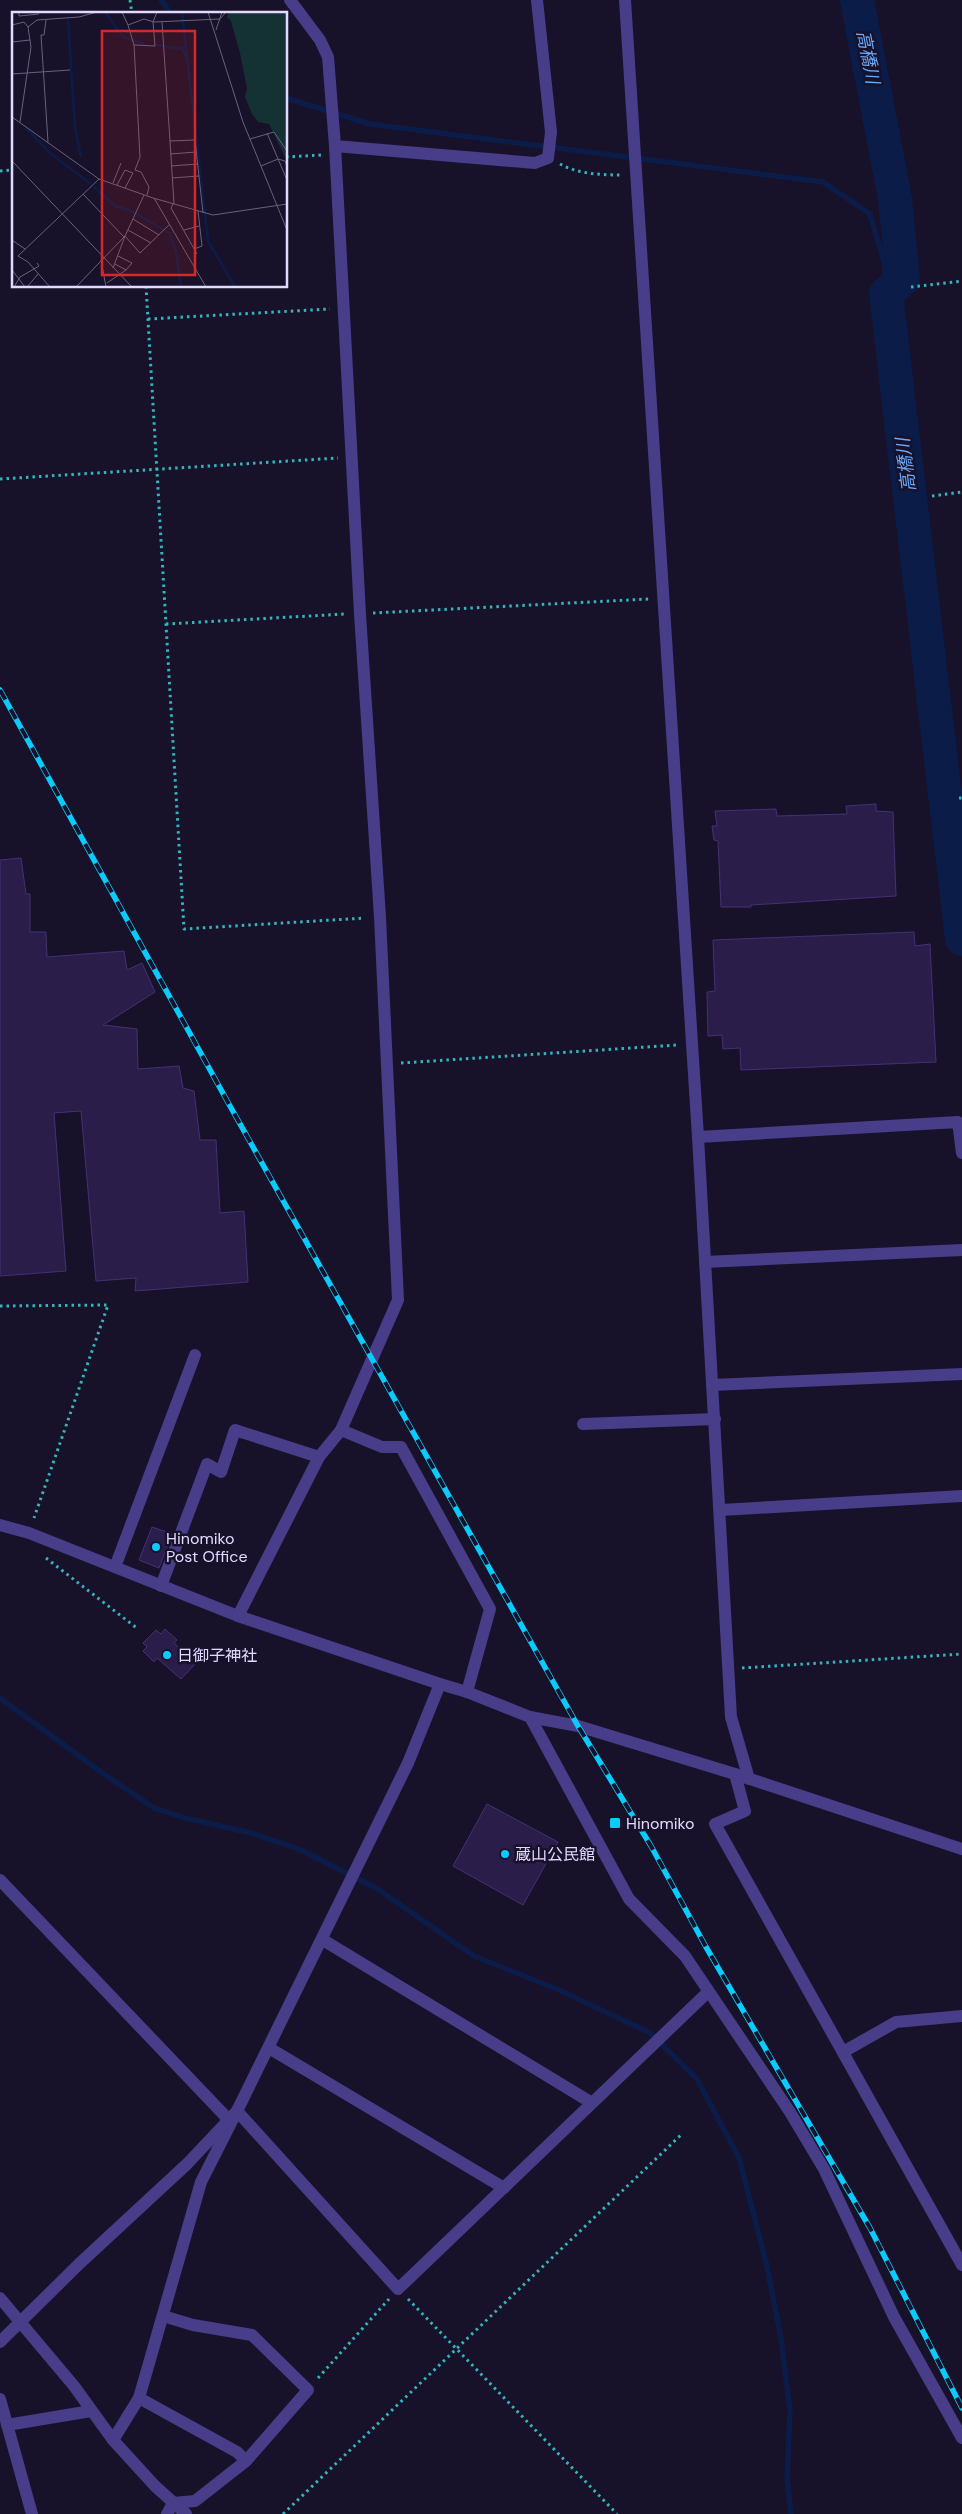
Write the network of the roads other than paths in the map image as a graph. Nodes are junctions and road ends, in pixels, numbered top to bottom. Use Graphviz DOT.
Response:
graph roads {
  1 [pos="290,0"];
  2 [pos="537,0"];
  3 [pos="625,0"];
  4 [pos="334,146"];
  5 [pos="698,1137"];
  6 [pos="962,1153"];
  7 [pos="962,1250"];
  8 [pos="705,1262"];
  9 [pos="195,1355"];
  10 [pos="962,1374"];
  11 [pos="712,1385"];
  12 [pos="714,1419"];
  13 [pos="583,1424"];
  14 [pos="341,1430"];
  15 [pos="319,1457"];
  16 [pos="962,1496"];
  17 [pos="721,1510"];
  18 [pos="0,1525"];
  19 [pos="115,1567"];
  20 [pos="162,1586"];
  21 [pos="238,1616"];
  22 [pos="440,1684"];
  23 [pos="468,1692"];
  24 [pos="530,1717"];
  25 [pos="735,1774"];
  26 [pos="749,1778"];
  27 [pos="962,1849"];
  28 [pos="0,1880"];
  29 [pos="323,1940"];
  30 [pos="708,1992"];
  31 [pos="962,2016"];
  32 [pos="269,2048"];
  33 [pos="843,2052"];
  34 [pos="592,2103"];
  35 [pos="233,2115"];
  36 [pos="504,2188"];
  37 [pos="958,2247"];
  38 [pos="962,2265"];
  39 [pos="0,2298"];
  40 [pos="163,2316"];
  41 [pos="21,2320"];
  42 [pos="0,2342"];
  43 [pos="139,2398"];
  44 [pos="0,2399"];
  45 [pos="92,2410"];
  46 [pos="7,2425"];
  47 [pos="962,2438"];
  48 [pos="113,2440"];
  49 [pos="246,2461"];
  50 [pos="170,2508"];
  51 [pos="32,2514"];
  52 [pos="186,2514"];
  1 -- 4 [label="street"];
  2 -- 4 [label="street"];
  3 -- 5 [label="street"];
  4 -- 14 [label="street"];
  5 -- 6 [label="street"];
  5 -- 8 [label="street"];
  7 -- 8 [label="street"];
  8 -- 11 [label="street"];
  9 -- 19 [label="street"];
  10 -- 11 [label="street"];
  11 -- 12 [label="street"];
  12 -- 13 [label="street"];
  12 -- 17 [label="street"];
  14 -- 15 [label="street"];
  14 -- 23 [label="street"];
  15 -- 20 [label="street"];
  15 -- 21 [label="street"];
  16 -- 17 [label="street"];
  17 -- 26 [label="street"];
  18 -- 19 [label="street"];
  19 -- 20 [label="street"];
  20 -- 21 [label="street"];
  21 -- 22 [label="street"];
  22 -- 23 [label="street"];
  22 -- 29 [label="street"];
  23 -- 24 [label="street"];
  24 -- 25 [label="street"];
  24 -- 30 [label="street"];
  25 -- 26 [label="street"];
  25 -- 33 [label="street"];
  26 -- 27 [label="street"];
  28 -- 35 [label="street"];
  29 -- 32 [label="street"];
  29 -- 34 [label="street"];
  30 -- 34 [label="street"];
  30 -- 47 [label="street"];
  31 -- 33 [label="street"];
  32 -- 35 [label="street"];
  32 -- 36 [label="street"];
  33 -- 37 [label="street"];
  34 -- 36 [label="street"];
  35 -- 36 [label="street"];
  35 -- 40 [label="street"];
  35 -- 41 [label="street"];
  37 -- 38 [label="street"];
  39 -- 41 [label="street"];
  40 -- 43 [label="street"];
  40 -- 49 [label="street"];
  41 -- 42 [label="street"];
  41 -- 45 [label="street"];
  43 -- 48 [label="street"];
  43 -- 49 [label="street"];
  44 -- 46 [label="street"];
  45 -- 46 [label="street"];
  45 -- 48 [label="street"];
  46 -- 51 [label="street"];
  48 -- 50 [label="street"];
  49 -- 50 [label="street"];
  50 -- 52 [label="street"];
}
